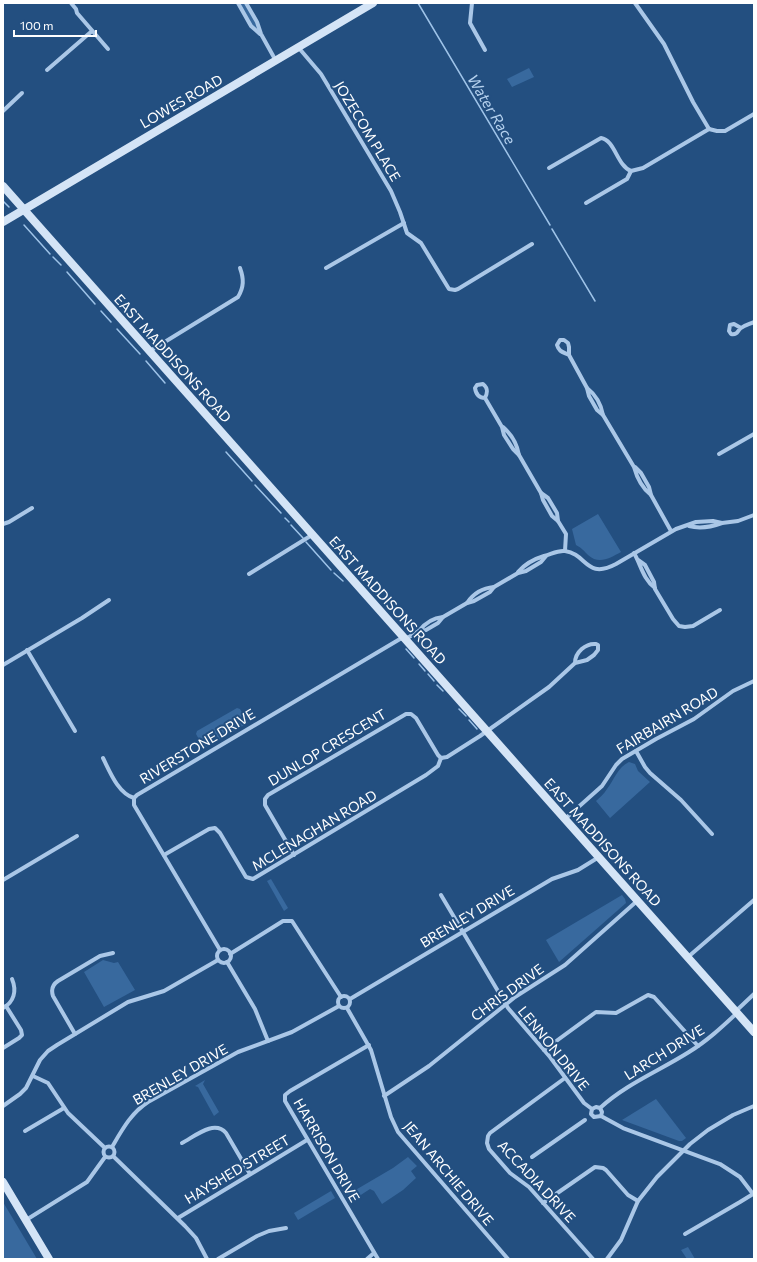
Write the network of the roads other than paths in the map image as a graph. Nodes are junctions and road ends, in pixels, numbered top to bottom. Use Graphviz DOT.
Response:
graph roads {
  1 [pos="71,3"];
  2 [pos="238,3"];
  3 [pos="246,3"];
  4 [pos="373,3"];
  5 [pos="472,3"];
  6 [pos="635,3"];
  7 [pos="92,31"];
  8 [pos="261,34"];
  9 [pos="298,47"];
  10 [pos="108,49"];
  11 [pos="485,50"];
  12 [pos="276,61"];
  13 [pos="47,70"];
  14 [pos="22,93"];
  15 [pos="3,111"];
  16 [pos="754,114"];
  17 [pos="709,129"];
  18 [pos="549,168"];
  19 [pos="631,171"];
  20 [pos="3,186"];
  21 [pos="586,203"];
  22 [pos="24,210"];
  23 [pos="3,222"];
  24 [pos="404,223"];
  25 [pos="532,244"];
  26 [pos="240,268"];
  27 [pos="326,268"];
  28 [pos="754,322"];
  29 [pos="740,328"];
  30 [pos="150,351"];
  31 [pos="569,355"];
  32 [pos="486,398"];
  33 [pos="754,434"];
  34 [pos="719,454"];
  35 [pos="32,508"];
  36 [pos="754,515"];
  37 [pos="3,524"];
  38 [pos="672,531"];
  39 [pos="312,534"];
  40 [pos="565,551"];
  41 [pos="634,553"];
  42 [pos="248,574"];
  43 [pos="109,600"];
  44 [pos="720,610"];
  45 [pos="404,638"];
  46 [pos="27,650"];
  47 [pos="575,663"];
  48 [pos="3,665"];
  49 [pos="754,681"];
  50 [pos="75,731"];
  51 [pos="488,731"];
  52 [pos="636,751"];
  53 [pos="103,758"];
  54 [pos="441,758"];
  55 [pos="134,798"];
  56 [pos="565,819"];
  57 [pos="712,834"];
  58 [pos="77,836"];
  59 [pos="164,855"];
  60 [pos="294,855"];
  61 [pos="599,857"];
  62 [pos="3,880"];
  63 [pos="441,895"];
  64 [pos="638,900"];
  65 [pos="754,900"];
  66 [pos="463,932"];
  67 [pos="220,950"];
  68 [pos="113,953"];
  69 [pos="230,954"];
  70 [pos="688,957"];
  71 [pos="218,960"];
  72 [pos="227,962"];
  73 [pos="12,979"];
  74 [pos="754,994"];
  75 [pos="341,997"];
  76 [pos="350,999"];
  77 [pos="506,1004"];
  78 [pos="339,1006"];
  79 [pos="5,1007"];
  80 [pos="347,1008"];
  81 [pos="737,1012"];
  82 [pos="754,1032"];
  83 [pos="75,1034"];
  84 [pos="268,1041"];
  85 [pos="369,1044"];
  86 [pos="698,1046"];
  87 [pos="3,1048"];
  88 [pos="544,1050"];
  89 [pos="33,1076"];
  90 [pos="566,1078"];
  91 [pos="384,1096"];
  92 [pos="3,1106"];
  93 [pos="754,1106"];
  94 [pos="64,1108"];
  95 [pos="600,1108"];
  96 [pos="592,1109"];
  97 [pos="600,1116"];
  98 [pos="585,1120"];
  99 [pos="25,1131"];
  100 [pos="307,1140"];
  101 [pos="182,1143"];
  102 [pos="112,1147"];
  103 [pos="105,1148"];
  104 [pos="685,1150"];
  105 [pos="105,1156"];
  106 [pos="113,1156"];
  107 [pos="532,1157"];
  108 [pos="250,1174"];
  109 [pos="3,1182"];
  110 [pos="753,1193"];
  111 [pos="638,1201"];
  112 [pos="543,1203"];
  113 [pos="178,1218"];
  114 [pos="26,1220"];
  115 [pos="286,1228"];
  116 [pos="685,1234"];
  117 [pos="374,1253"];
  118 [pos="49,1259"];
  119 [pos="207,1259"];
  120 [pos="218,1259"];
  121 [pos="367,1259"];
  122 [pos="378,1259"];
  123 [pos="508,1259"];
  124 [pos="593,1259"];
  125 [pos="608,1259"];
  1 -- 7 [label="street"];
  2 -- 8 [label="street"];
  3 -- 8 [label="street"];
  4 -- 9 [label="street, LOWES ROAD"];
  5 -- 11 [label="street"];
  6 -- 17 [label="street"];
  7 -- 10 [label="street"];
  7 -- 13 [label="street"];
  8 -- 12 [label="street"];
  9 -- 12 [label="street, LOWES ROAD"];
  9 -- 24 [label="street, JOZECOM PLACE"];
  12 -- 22 [label="street, LOWES ROAD"];
  14 -- 15 [label="street"];
  16 -- 17 [label="street"];
  17 -- 19 [label="street"];
  18 -- 19 [label="street"];
  19 -- 21 [label="street"];
  20 -- 22 [label="street, EAST MADDISONS ROAD"];
  22 -- 23 [label="street, LOWES ROAD"];
  22 -- 30 [label="street, EAST MADDISONS ROAD"];
  24 -- 25 [label="street, JOZECOM PLACE"];
  24 -- 27 [label="street"];
  26 -- 30 [label="street"];
  28 -- 29 [label="street"];
  30 -- 39 [label="street, EAST MADDISONS ROAD"];
  31 -- 38 [label="street"];
  32 -- 40 [label="street"];
  33 -- 34 [label="street"];
  35 -- 37 [label="street"];
  36 -- 38 [label="street"];
  38 -- 41 [label="street"];
  39 -- 42 [label="street"];
  39 -- 45 [label="street, EAST MADDISONS ROAD"];
  40 -- 41 [label="street"];
  40 -- 45 [label="street, RIVERSTONE DRIVE"];
  41 -- 44 [label="street"];
  43 -- 46 [label="street"];
  45 -- 51 [label="street, EAST MADDISONS ROAD"];
  45 -- 55 [label="street, RIVERSTONE DRIVE"];
  46 -- 48 [label="street"];
  46 -- 50 [label="street"];
  47 -- 47 [label="street"];
  47 -- 51 [label="street, MCLENAGHAN ROAD"];
  49 -- 52 [label="street, FAIRBAIRN ROAD"];
  51 -- 54 [label="street, MCLENAGHAN ROAD"];
  51 -- 56 [label="street, EAST MADDISONS ROAD"];
  52 -- 56 [label="street, FAIRBAIRN ROAD"];
  52 -- 57 [label="street"];
  53 -- 55 [label="street"];
  54 -- 60 [label="street, MCLENAGHAN ROAD"];
  54 -- 60 [label="street, DUNLOP CRESCENT"];
  55 -- 59 [label="street, RIVERSTONE DRIVE"];
  56 -- 61 [label="street, EAST MADDISONS ROAD"];
  58 -- 62 [label="street"];
  59 -- 60 [label="street, MCLENAGHAN ROAD"];
  59 -- 67 [label="street, RIVERSTONE DRIVE"];
  61 -- 64 [label="street, EAST MADDISONS ROAD"];
  61 -- 66 [label="street, BRENLEY DRIVE"];
  63 -- 66 [label="street, LENNON DRIVE"];
  64 -- 70 [label="street, EAST MADDISONS ROAD"];
  64 -- 77 [label="street, CHRIS DRIVE"];
  65 -- 70 [label="street"];
  66 -- 76 [label="street, BRENLEY DRIVE"];
  66 -- 77 [label="street, LENNON DRIVE"];
  67 -- 69 [label="street"];
  67 -- 71 [label="street"];
  68 -- 83 [label="street"];
  69 -- 72 [label="street"];
  69 -- 75 [label="street"];
  70 -- 81 [label="street, EAST MADDISONS ROAD"];
  71 -- 72 [label="street"];
  71 -- 83 [label="street"];
  72 -- 84 [label="street"];
  73 -- 79 [label="street"];
  74 -- 81 [label="street, LARCH DRIVE"];
  75 -- 76 [label="street"];
  75 -- 78 [label="street"];
  76 -- 80 [label="street"];
  77 -- 88 [label="street, LENNON DRIVE"];
  77 -- 91 [label="street, CHRIS DRIVE"];
  78 -- 80 [label="street"];
  78 -- 84 [label="street, BRENLEY DRIVE"];
  79 -- 87 [label="street"];
  80 -- 85 [label="street, JEAN ARCHIE DRIVE"];
  81 -- 82 [label="street, EAST MADDISONS ROAD"];
  81 -- 86 [label="street, LARCH DRIVE"];
  83 -- 89 [label="street"];
  84 -- 102 [label="street, BRENLEY DRIVE"];
  85 -- 91 [label="street, JEAN ARCHIE DRIVE"];
  85 -- 100 [label="street, HARRISON DRIVE"];
  86 -- 88 [label="street"];
  86 -- 95 [label="street, LARCH DRIVE"];
  88 -- 90 [label="street, LENNON DRIVE"];
  89 -- 92 [label="street"];
  89 -- 94 [label="street"];
  90 -- 96 [label="street, LENNON DRIVE"];
  90 -- 112 [label="street, ACCADIA DRIVE"];
  91 -- 123 [label="street, JEAN ARCHIE DRIVE"];
  93 -- 104 [label="street"];
  94 -- 99 [label="street"];
  94 -- 103 [label="street"];
  95 -- 96 [label="street, LENNON DRIVE"];
  95 -- 97 [label="street"];
  96 -- 97 [label="street, LENNON DRIVE"];
  97 -- 104 [label="street, LENNON DRIVE"];
  98 -- 107 [label="street"];
  100 -- 108 [label="street, HAYSHED STREET"];
  100 -- 117 [label="street, HARRISON DRIVE"];
  101 -- 108 [label="street"];
  102 -- 103 [label="street"];
  102 -- 106 [label="street"];
  103 -- 105 [label="street"];
  104 -- 110 [label="street, LENNON DRIVE"];
  104 -- 111 [label="street"];
  105 -- 106 [label="street"];
  105 -- 114 [label="street"];
  106 -- 113 [label="street"];
  108 -- 113 [label="street, HAYSHED STREET"];
  109 -- 114 [label="street"];
  110 -- 116 [label="street"];
  111 -- 112 [label="street"];
  111 -- 125 [label="street"];
  112 -- 124 [label="street, ACCADIA DRIVE"];
  113 -- 119 [label="street"];
  114 -- 118 [label="street"];
  115 -- 120 [label="street"];
  117 -- 121 [label="street"];
  117 -- 122 [label="street, HARRISON DRIVE"];
}
